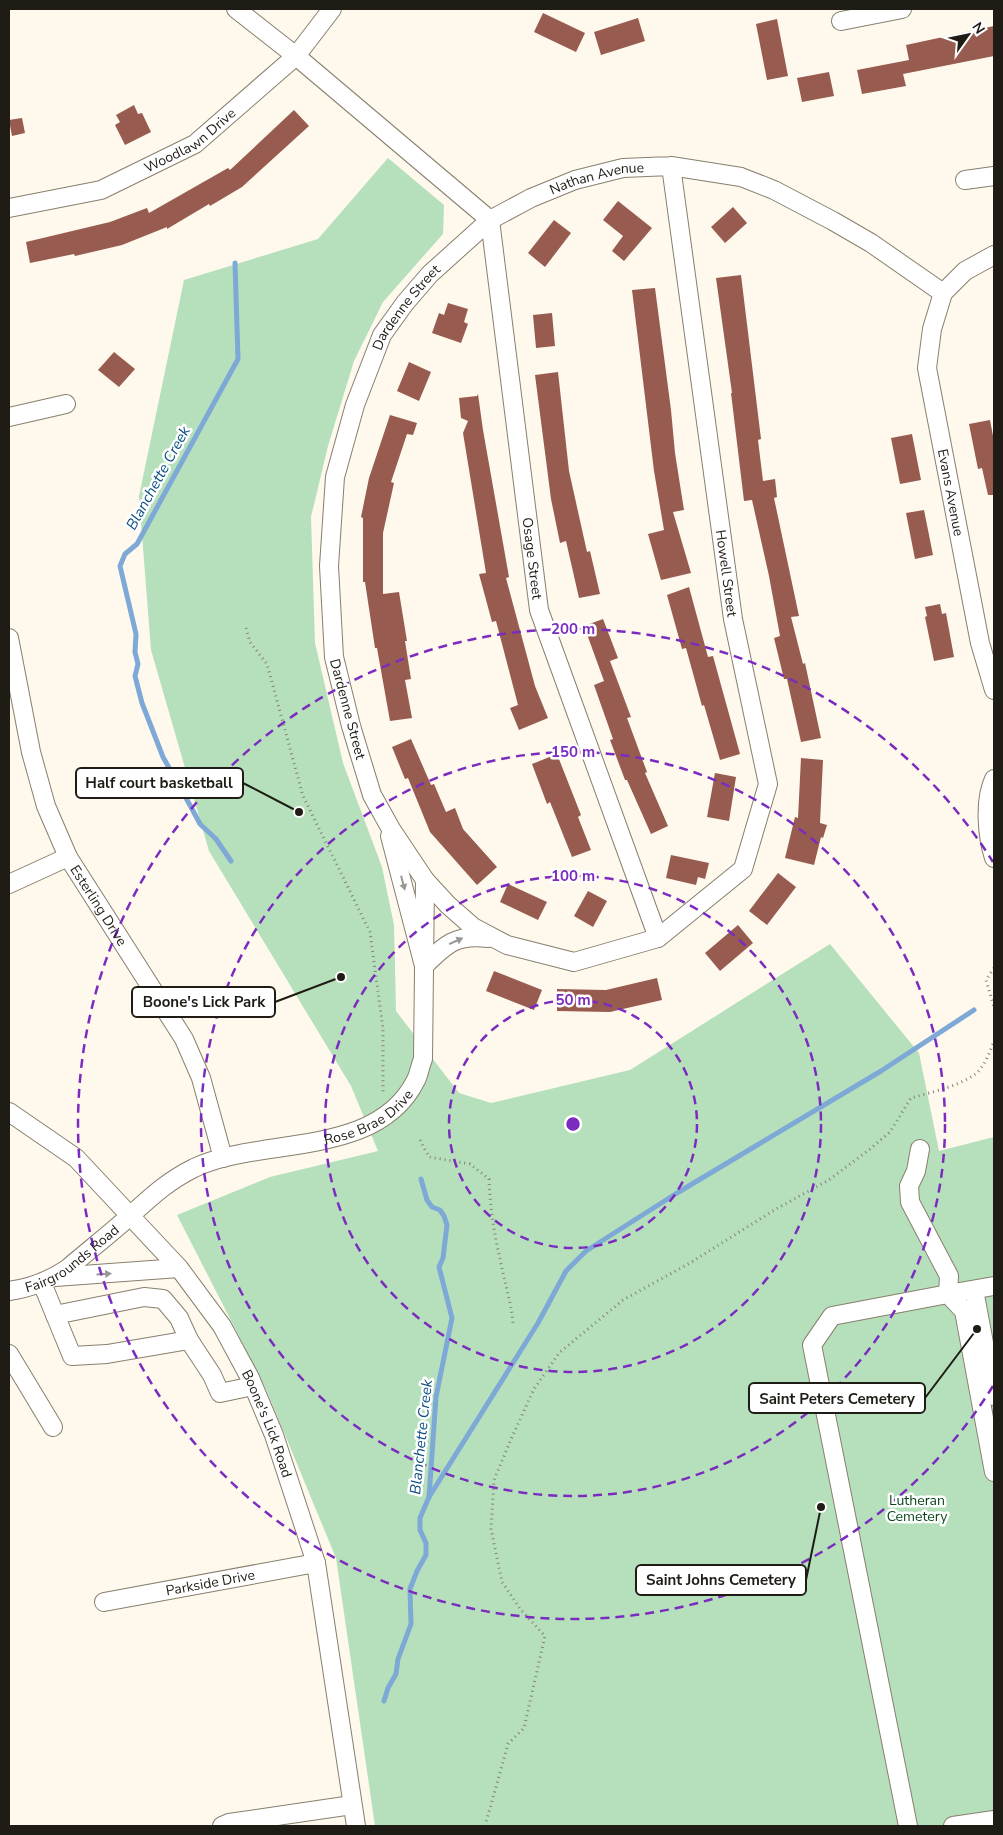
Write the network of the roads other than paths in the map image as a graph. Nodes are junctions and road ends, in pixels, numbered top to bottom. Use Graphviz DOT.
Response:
graph roads {
  1 [pos="236,9"];
  2 [pos="332,9"];
  3 [pos="902,9"];
  4 [pos="841,21"];
  5 [pos="296,56"];
  6 [pos="671,166"];
  7 [pos="994,176"];
  8 [pos="965,180"];
  9 [pos="9,208"];
  10 [pos="490,220"];
  11 [pos="994,255"];
  12 [pos="943,293"];
  13 [pos="66,404"];
  14 [pos="9,417"];
  15 [pos="9,638"];
  16 [pos="994,690"];
  17 [pos="994,780"];
  18 [pos="385,819"];
  19 [pos="68,857"];
  20 [pos="994,858"];
  21 [pos="426,880"];
  22 [pos="9,884"];
  23 [pos="658,938"];
  24 [pos="496,939"];
  25 [pos="424,966"];
  26 [pos="9,1112"];
  27 [pos="920,1149"];
  28 [pos="223,1158"];
  29 [pos="130,1216"];
  30 [pos="179,1268"];
  31 [pos="48,1280"];
  32 [pos="994,1286"];
  33 [pos="974,1290"];
  34 [pos="9,1291"];
  35 [pos="948,1294"];
  36 [pos="55,1315"];
  37 [pos="189,1340"];
  38 [pos="9,1354"];
  39 [pos="253,1386"];
  40 [pos="994,1396"];
  41 [pos="53,1428"];
  42 [pos="991,1440"];
  43 [pos="994,1472"];
  44 [pos="316,1563"];
  45 [pos="104,1602"];
  46 [pos="352,1805"];
  47 [pos="994,1820"];
  48 [pos="222,1826"];
  49 [pos="356,1826"];
  50 [pos="908,1826"];
  51 [pos="953,1826"];
  1 -- 5 [label="street"];
  2 -- 5 [label="street, Woodlawn Drive"];
  3 -- 4 [label="street"];
  5 -- 9 [label="street, Woodlawn Drive"];
  5 -- 10 [label="street"];
  6 -- 10 [label="street, Nathan Avenue"];
  6 -- 12 [label="street, Nathan Avenue"];
  6 -- 23 [label="street, Howell Street"];
  7 -- 8 [label="street"];
  10 -- 18 [label="street, Dardenne Street"];
  10 -- 23 [label="street, Osage Street"];
  11 -- 12 [label="street"];
  12 -- 16 [label="street, Evans Avenue"];
  13 -- 14 [label="street"];
  15 -- 19 [label="street, Esterling Drive"];
  17 -- 20 [label="street"];
  18 -- 21 [label="street, Dardenne Street"];
  18 -- 25 [label="street, one-way"];
  19 -- 22 [label="street"];
  19 -- 28 [label="street, Esterling Drive"];
  21 -- 24 [label="street, Dardenne Street"];
  21 -- 25 [label="street, Rose Brae Drive"];
  23 -- 24 [label="street, Dardenne Street"];
  25 -- 24 [label="street, one-way"];
  25 -- 28 [label="street, Rose Brae Drive"];
  26 -- 29 [label="street, Boone's Lick Road"];
  27 -- 35 [label="street"];
  28 -- 29 [label="street, Rose Brae Drive"];
  29 -- 30 [label="street, Boone's Lick Road"];
  29 -- 31 [label="street, Fairgrounds Road"];
  31 -- 30 [label="street, one-way"];
  30 -- 39 [label="street, Boone's Lick Road"];
  31 -- 34 [label="street, Fairgrounds Road"];
  31 -- 36 [label="street"];
  32 -- 33 [label="street"];
  33 -- 35 [label="street"];
  33 -- 40 [label="street"];
  35 -- 42 [label="street"];
  35 -- 50 [label="street"];
  36 -- 37 [label="street"];
  36 -- 37 [label="street"];
  37 -- 39 [label="street"];
  38 -- 41 [label="street"];
  39 -- 44 [label="street, Boone's Lick Road"];
  42 -- 43 [label="street"];
  44 -- 45 [label="street, Parkside Drive"];
  44 -- 46 [label="street, Boone's Lick Road"];
  46 -- 48 [label="street"];
  46 -- 49 [label="street, Boone's Lick Road"];
  47 -- 51 [label="street"];
}
